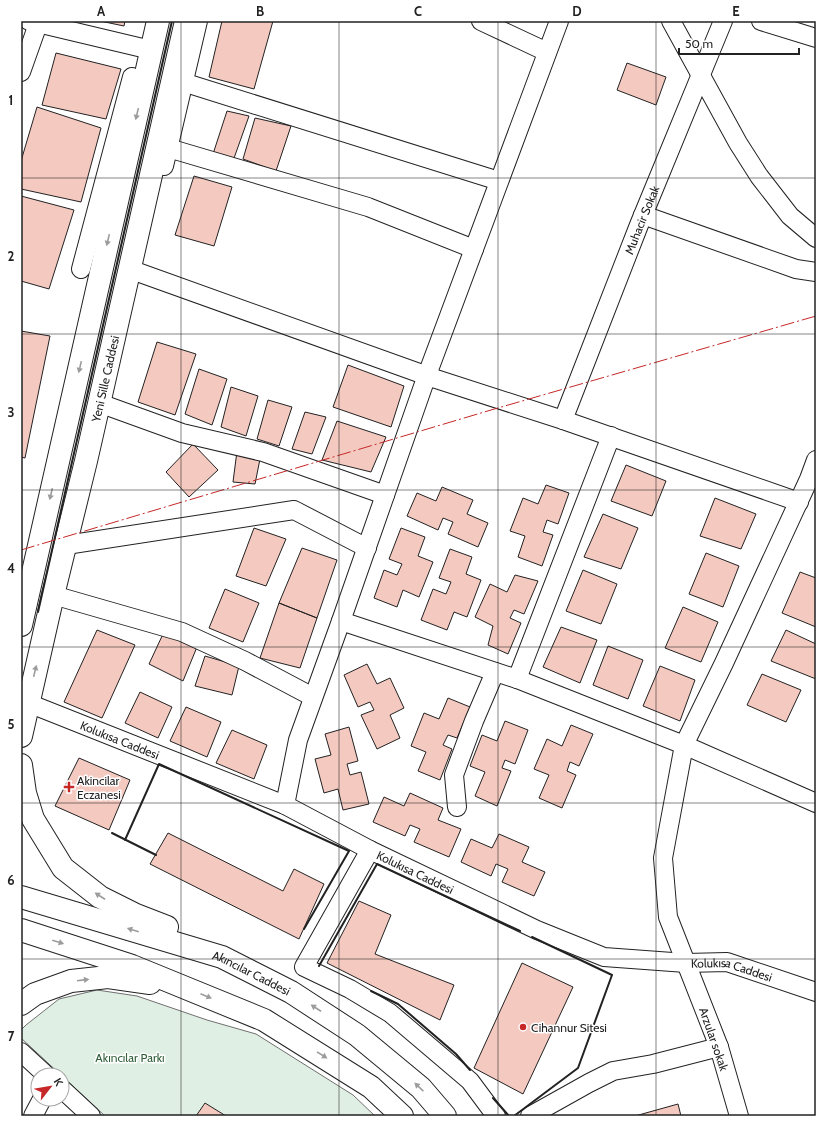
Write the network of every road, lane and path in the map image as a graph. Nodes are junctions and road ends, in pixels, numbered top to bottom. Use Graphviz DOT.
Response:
graph roads {
  1 [pos="158,21"];
  2 [pos="186,21"];
  3 [pos="198,21"];
  4 [pos="481,21"];
  5 [pos="559,21"];
  6 [pos="670,21"];
  7 [pos="723,21"];
  8 [pos="761,21"];
  9 [pos="33,22"];
  10 [pos="816,38"];
  11 [pos="151,50"];
  12 [pos="547,52"];
  13 [pos="21,72"];
  14 [pos="700,76"];
  15 [pos="132,77"];
  16 [pos="173,79"];
  17 [pos="158,145"];
  18 [pos="499,181"];
  19 [pos="643,215"];
  20 [pos="816,238"];
  21 [pos="474,249"];
  22 [pos="81,269"];
  23 [pos="129,269"];
  24 [pos="816,272"];
  25 [pos="428,374"];
  26 [pos="104,405"];
  27 [pos="563,420"];
  28 [pos="611,436"];
  29 [pos="816,460"];
  30 [pos="813,480"];
  31 [pos="385,495"];
  32 [pos="799,502"];
  33 [pos="71,538"];
  34 [pos="367,548"];
  35 [pos="53,595"];
  36 [pos="341,621"];
  37 [pos="21,625"];
  38 [pos="496,672"];
  39 [pos="517,679"];
  40 [pos="313,697"];
  41 [pos="28,702"];
  42 [pos="21,736"];
  43 [pos="684,745"];
  44 [pos="21,765"];
  45 [pos="816,803"];
  46 [pos="285,805"];
  47 [pos="457,807"];
  48 [pos="370,850"];
  49 [pos="21,897"];
  50 [pos="21,930"];
  51 [pos="222,957"];
  52 [pos="686,963"];
  53 [pos="187,988"];
  54 [pos="816,992"];
  55 [pos="21,1004"];
  56 [pos="719,1047"];
  57 [pos="21,1052"];
  58 [pos="37,1067"];
  59 [pos="70,1096"];
  60 [pos="38,1107"];
  61 [pos="33,1116"];
  62 [pos="91,1116"];
  63 [pos="402,1116"];
  64 [pos="445,1116"];
  65 [pos="496,1116"];
  66 [pos="530,1116"];
  67 [pos="739,1116"];
  1 -- 11 [label="main road"];
  2 -- 16 [label="main road, Yeni Sille Caddesi"];
  3 -- 26 [label="street"];
  4 -- 12 [label="street"];
  5 -- 12 [label="street"];
  6 -- 14 [label="street"];
  7 -- 14 [label="street, Muhacir Sokak"];
  8 -- 10 [label="street"];
  9 -- 11 [label="street"];
  9 -- 13 [label="street"];
  11 -- 37 [label="main road, one-way"];
  12 -- 18 [label="street"];
  14 -- 19 [label="street, Muhacir Sokak"];
  14 -- 20 [label="street"];
  15 -- 22 [label="street"];
  16 -- 17 [label="main road, Yeni Sille Caddesi"];
  16 -- 18 [label="street"];
  17 -- 21 [label="street"];
  17 -- 23 [label="main road, Yeni Sille Caddesi"];
  18 -- 21 [label="street"];
  19 -- 24 [label="street"];
  19 -- 27 [label="street, Muhacir Sokak"];
  21 -- 25 [label="street"];
  23 -- 25 [label="street"];
  23 -- 26 [label="main road, Yeni Sille Caddesi"];
  25 -- 27 [label="street"];
  25 -- 31 [label="street"];
  26 -- 31 [label="street"];
  26 -- 33 [label="main road, Yeni Sille Caddesi"];
  27 -- 28 [label="street"];
  28 -- 32 [label="street"];
  28 -- 39 [label="street"];
  29 -- 30 [label="street, Arzular sokak"];
  30 -- 32 [label="street, Arzular sokak"];
  31 -- 34 [label="street"];
  32 -- 43 [label="street, Arzular sokak"];
  33 -- 34 [label="street"];
  33 -- 35 [label="main road, Yeni Sille Caddesi"];
  34 -- 36 [label="street"];
  35 -- 40 [label="street"];
  41 -- 35 [label="main road, Yeni Sille Caddesi, one-way"];
  36 -- 38 [label="street"];
  36 -- 40 [label="street"];
  38 -- 39 [label="street"];
  38 -- 47 [label="street"];
  39 -- 43 [label="street"];
  40 -- 46 [label="street"];
  41 -- 42 [label="main road, Yeni Sille Caddesi"];
  41 -- 46 [label="street, Kolukısa Caddesi"];
  43 -- 45 [label="street"];
  43 -- 52 [label="street, Arzular sokak"];
  51 -- 44 [label="main road, one-way"];
  46 -- 48 [label="street, Kolukısa Caddesi"];
  48 -- 52 [label="street, Kolukısa Caddesi"];
  48 -- 65 [label="street"];
  51 -- 49 [label="main road, Akıncılar Caddesi, one-way"];
  50 -- 53 [label="main road, one-way"];
  64 -- 51 [label="main road, Akıncılar Caddesi, one-way"];
  52 -- 54 [label="street, Kolukısa Caddesi"];
  52 -- 56 [label="street, Arzular sokak"];
  55 -- 53 [label="main road, one-way"];
  53 -- 63 [label="main road, one-way"];
  56 -- 66 [label="street"];
  56 -- 67 [label="street, Arzular sokak"];
  57 -- 58 [label="street"];
  59 -- 62 [label="street"];
  60 -- 61 [label="street"];
}
